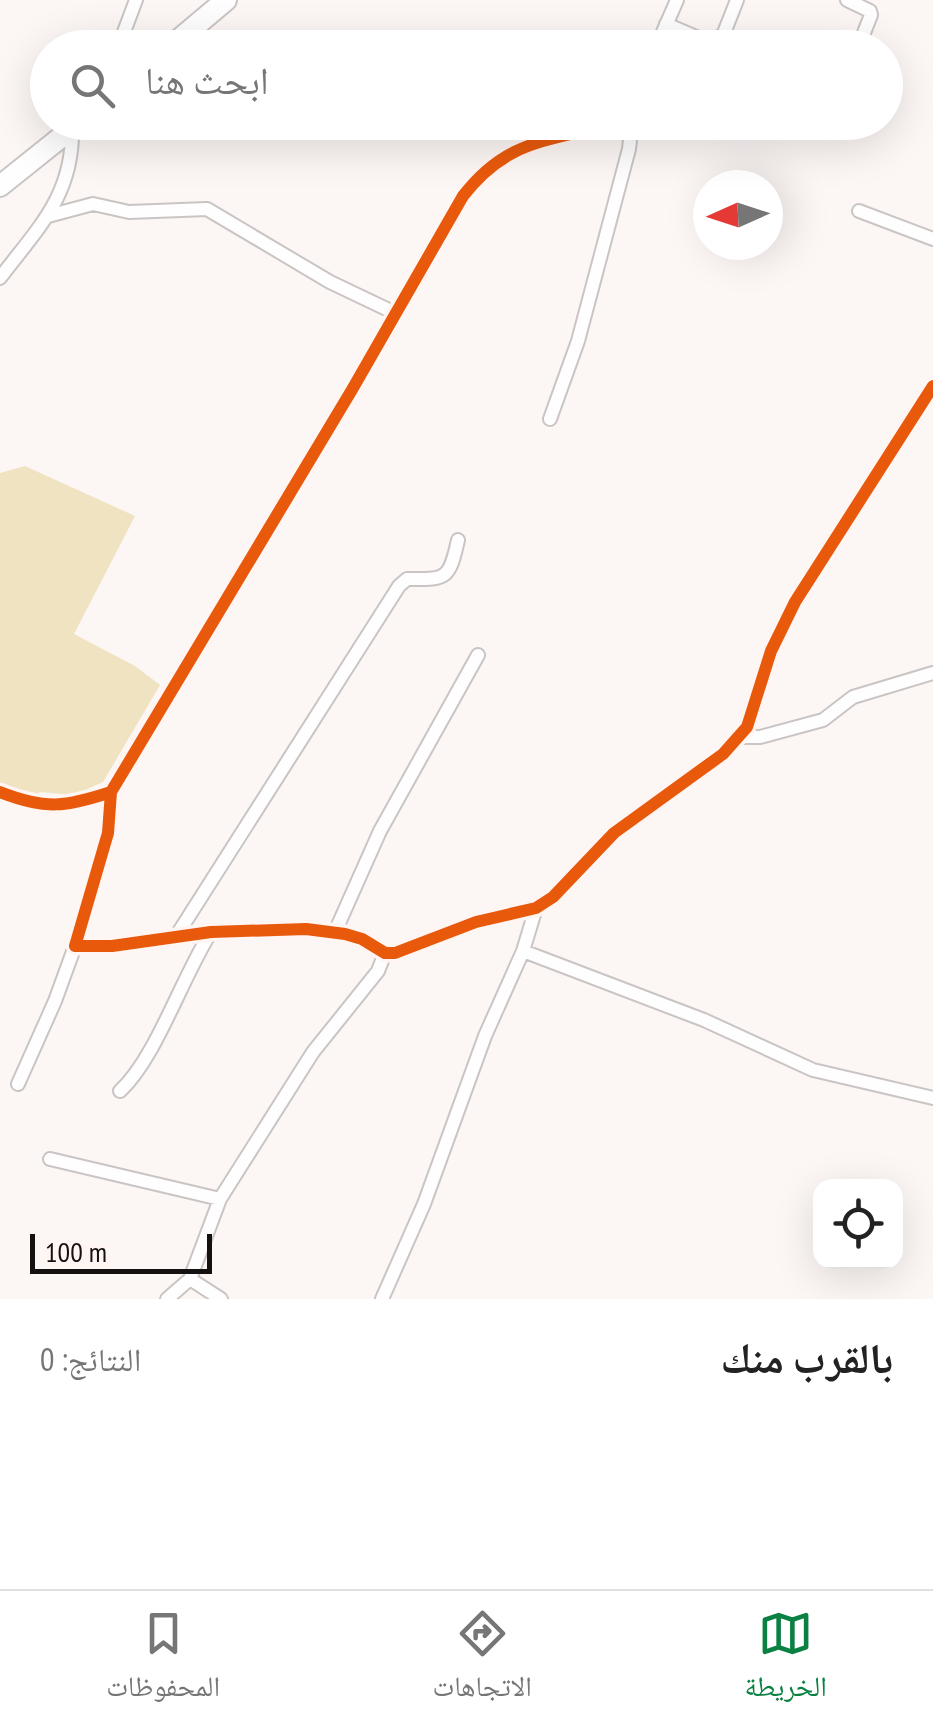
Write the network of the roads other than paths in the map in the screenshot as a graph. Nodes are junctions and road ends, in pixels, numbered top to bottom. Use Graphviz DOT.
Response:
graph roads {
  1 [pos="136,0"];
  2 [pos="226,0"];
  3 [pos="677,0"];
  4 [pos="736,0"];
  5 [pos="847,0"];
  6 [pos="666,24"];
  7 [pos="125,30"];
  8 [pos="190,30"];
  9 [pos="664,30"];
  10 [pos="680,30"];
  11 [pos="725,30"];
  12 [pos="866,30"];
  13 [pos="58,140"];
  14 [pos="74,140"];
  15 [pos="543,140"];
  16 [pos="630,140"];
  17 [pos="0,186"];
  18 [pos="859,210"];
  19 [pos="48,216"];
  20 [pos="933,239"];
  21 [pos="0,278"];
  22 [pos="396,313"];
  23 [pos="933,386"];
  24 [pos="550,419"];
  25 [pos="458,540"];
  26 [pos="478,655"];
  27 [pos="933,673"];
  28 [pos="739,737"];
  29 [pos="0,792"];
  30 [pos="111,792"];
  31 [pos="536,908"];
  32 [pos="211,932"];
  33 [pos="335,932"];
  34 [pos="175,938"];
  35 [pos="75,946"];
  36 [pos="523,950"];
  37 [pos="386,953"];
  38 [pos="18,1084"];
  39 [pos="120,1091"];
  40 [pos="930,1098"];
  41 [pos="933,1114"];
  42 [pos="50,1159"];
  43 [pos="220,1199"];
  44 [pos="190,1279"];
  45 [pos="167,1299"];
  46 [pos="221,1299"];
  47 [pos="382,1299"];
  1 -- 7 [label="street"];
  2 -- 8 [label="main road"];
  3 -- 6 [label="street"];
  4 -- 11 [label="street"];
  5 -- 12 [label="street"];
  6 -- 9 [label="street"];
  6 -- 10 [label="street"];
  13 -- 17 [label="main road"];
  14 -- 19 [label="street"];
  15 -- 22 [label="street"];
  16 -- 24 [label="street"];
  18 -- 20 [label="street"];
  19 -- 21 [label="street"];
  19 -- 22 [label="street"];
  22 -- 30 [label="street"];
  23 -- 28 [label="street"];
  25 -- 34 [label="street"];
  26 -- 33 [label="street"];
  27 -- 28 [label="street"];
  28 -- 31 [label="street"];
  29 -- 30 [label="street"];
  30 -- 35 [label="street"];
  31 -- 36 [label="street"];
  31 -- 37 [label="street"];
  32 -- 33 [label="street"];
  32 -- 34 [label="street"];
  32 -- 39 [label="street"];
  33 -- 37 [label="street"];
  34 -- 35 [label="street"];
  35 -- 38 [label="street"];
  36 -- 40 [label="street"];
  36 -- 47 [label="street"];
  37 -- 43 [label="street"];
  40 -- 41 [label="street"];
  42 -- 43 [label="street"];
  43 -- 44 [label="street"];
  44 -- 45 [label="street"];
  44 -- 46 [label="street"];
}
